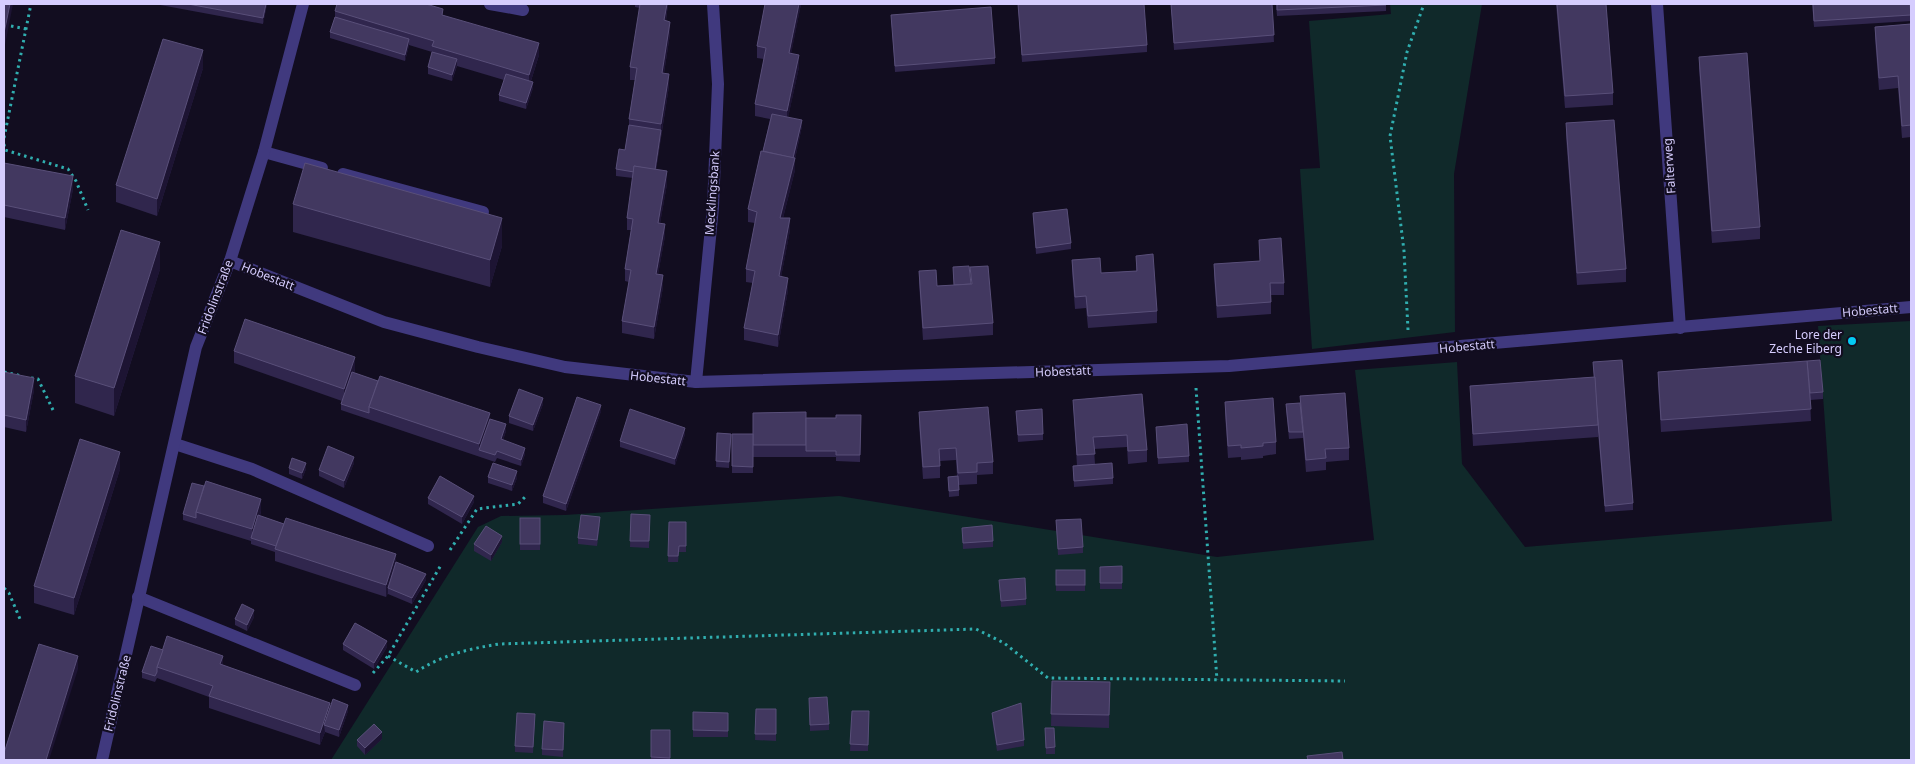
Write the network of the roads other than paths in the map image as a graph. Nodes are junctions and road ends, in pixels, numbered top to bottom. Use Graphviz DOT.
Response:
graph roads {
  1 [pos="302,4"];
  2 [pos="490,4"];
  3 [pos="713,4"];
  4 [pos="1657,4"];
  5 [pos="523,10"];
  6 [pos="264,152"];
  7 [pos="483,212"];
  8 [pos="230,261"];
  9 [pos="1911,307"];
  10 [pos="1680,328"];
  11 [pos="696,382"];
  12 [pos="175,444"];
  13 [pos="428,546"];
  14 [pos="138,597"];
  15 [pos="355,685"];
  16 [pos="102,760"];
  1 -- 6 [label="street, Fridolinstraße"];
  2 -- 5 [label="street"];
  3 -- 11 [label="street, Mecklingsbank"];
  4 -- 10 [label="street, Falterweg"];
  6 -- 7 [label="street"];
  6 -- 8 [label="street, Fridolinstraße"];
  8 -- 11 [label="street, Hobestatt"];
  8 -- 12 [label="street, Fridolinstraße"];
  9 -- 10 [label="street, Hobestatt"];
  10 -- 11 [label="street, Hobestatt"];
  12 -- 13 [label="street"];
  12 -- 14 [label="street, Fridolinstraße"];
  14 -- 15 [label="street"];
  14 -- 16 [label="street, Fridolinstraße"];
}
